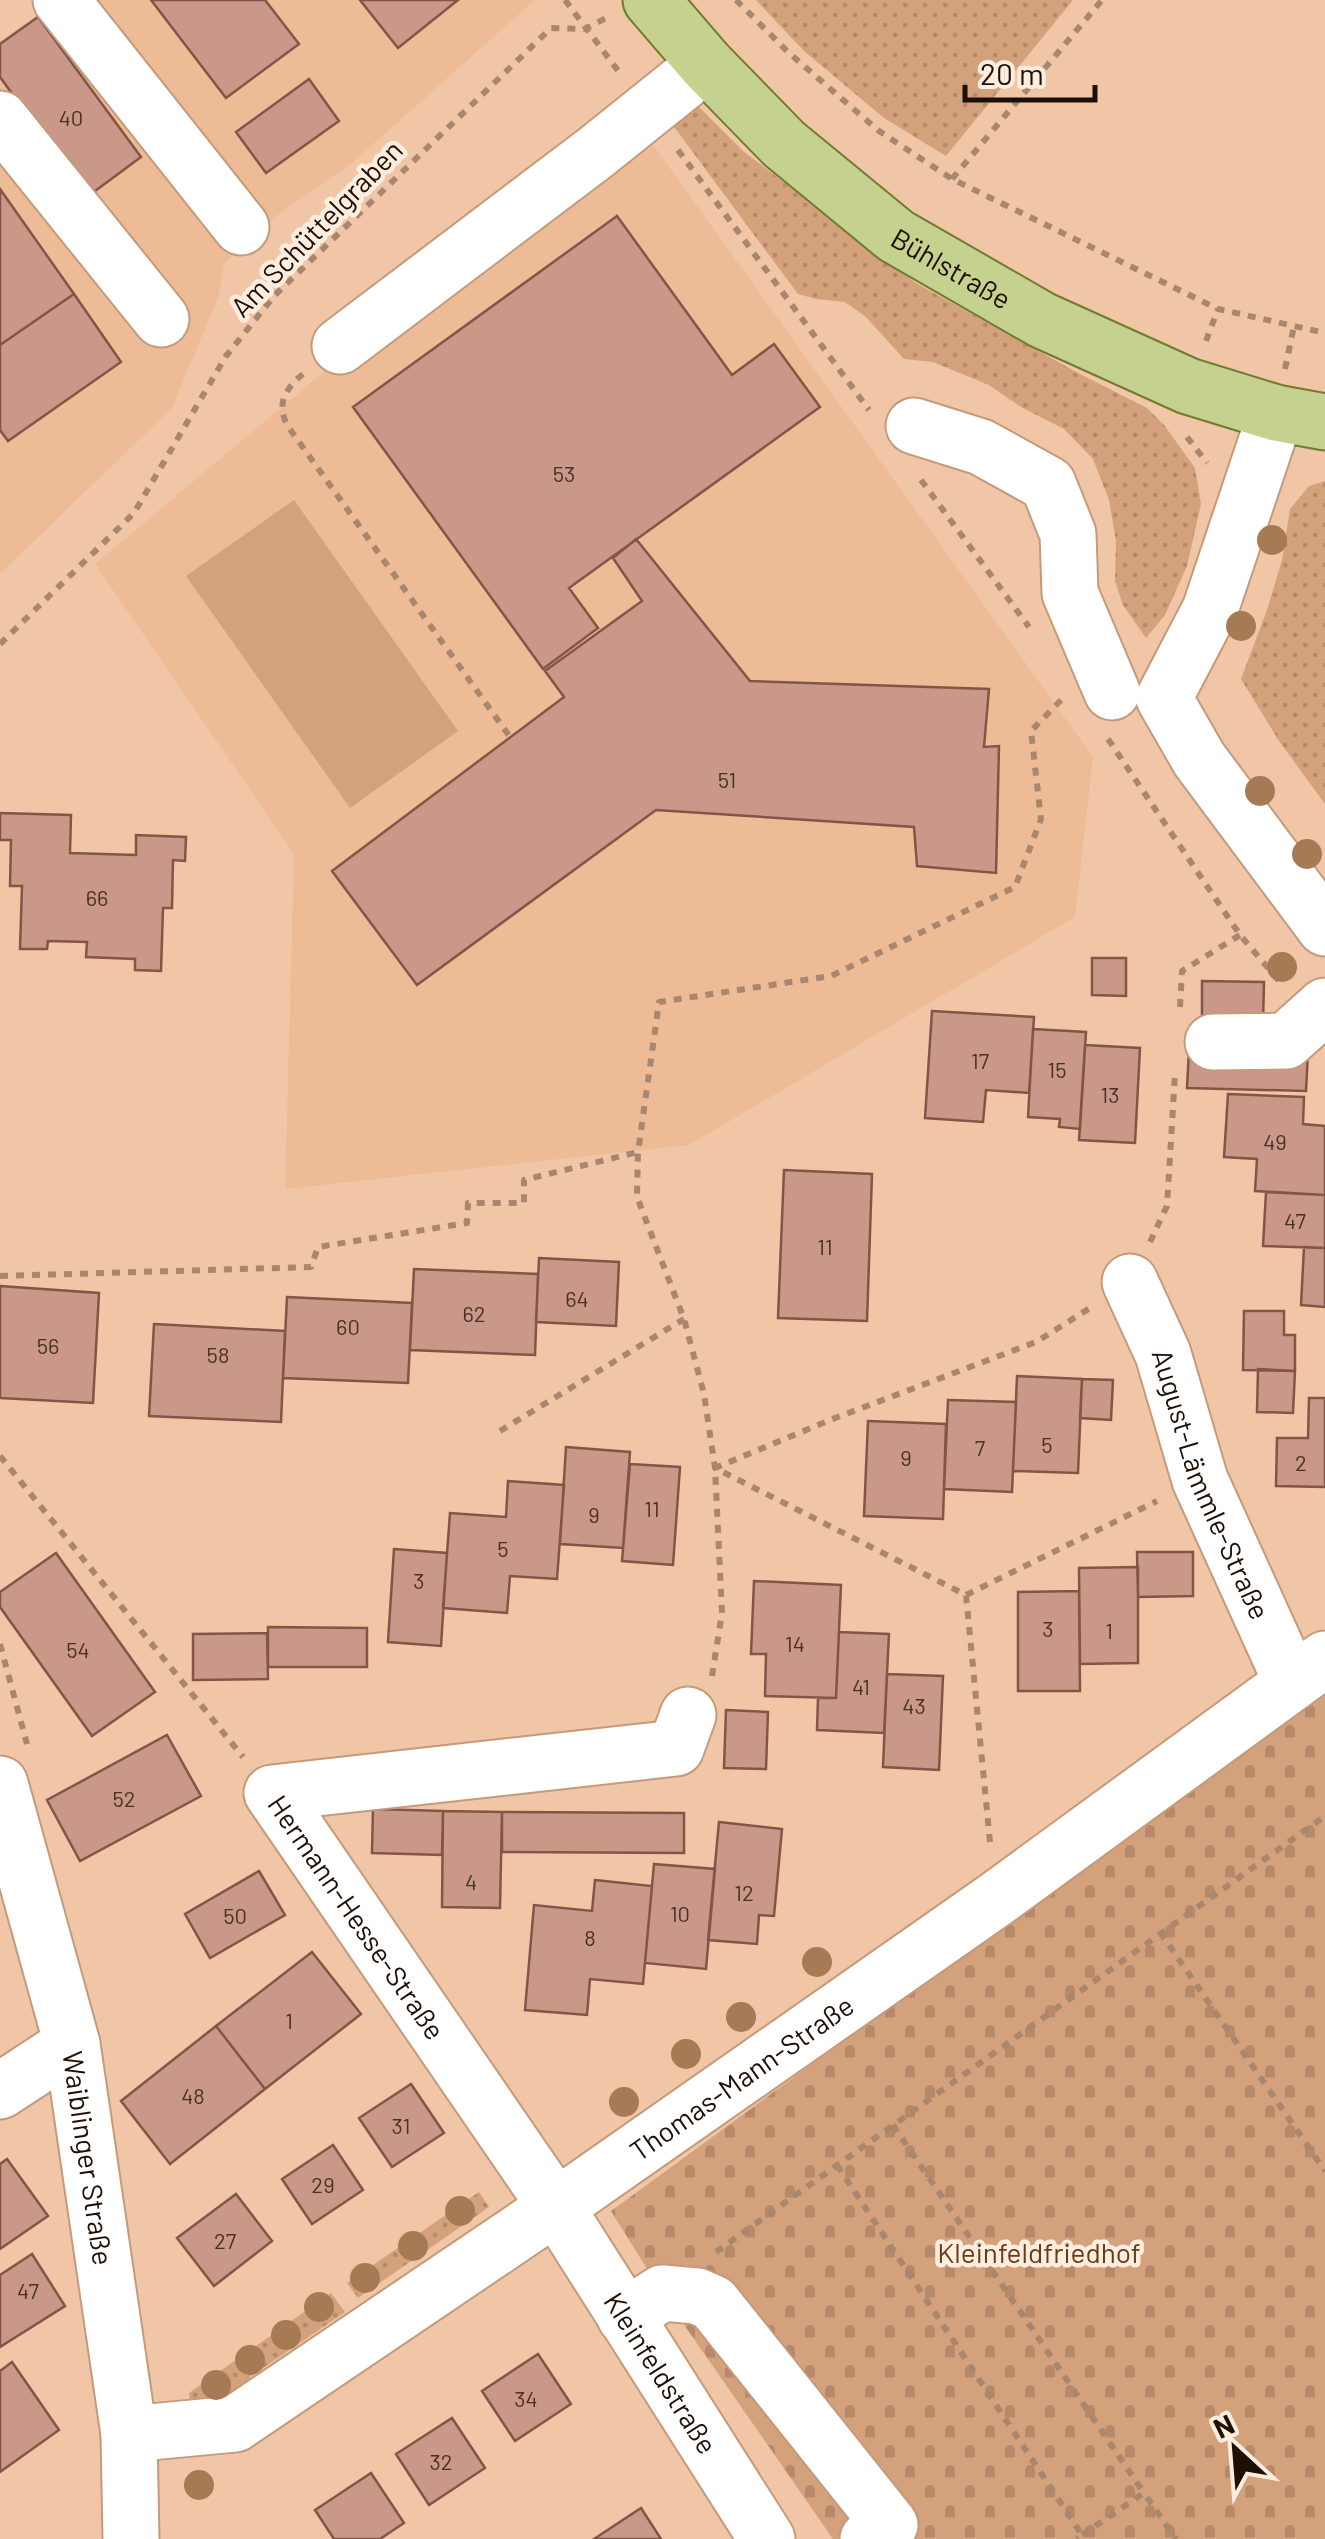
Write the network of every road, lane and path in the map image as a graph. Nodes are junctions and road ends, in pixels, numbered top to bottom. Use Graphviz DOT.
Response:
graph roads {
  1 [pos="61,0"];
  2 [pos="565,0"];
  3 [pos="736,0"];
  4 [pos="1102,0"];
  5 [pos="632,7"];
  6 [pos="585,28"];
  7 [pos="706,64"];
  8 [pos="648,110"];
  9 [pos="0,119"];
  10 [pos="952,179"];
  11 [pos="241,227"];
  12 [pos="1218,309"];
  13 [pos="161,318"];
  14 [pos="1325,333"];
  15 [pos="340,346"];
  16 [pos="1188,386"];
  17 [pos="1300,418"];
  18 [pos="893,420"];
  19 [pos="1209,466"];
  20 [pos="920,479"];
  21 [pos="0,644"];
  22 [pos="1116,692"];
  23 [pos="510,737"];
  24 [pos="1325,928"];
  25 [pos="1240,935"];
  26 [pos="1318,1013"];
  27 [pos="1190,1041"];
  28 [pos="638,1152"];
  29 [pos="0,1276"];
  30 [pos="1130,1282"];
  31 [pos="684,1319"];
  32 [pos="500,1431"];
  33 [pos="0,1456"];
  34 [pos="715,1468"];
  35 [pos="1200,1480"];
  36 [pos="966,1595"];
  37 [pos="1309,1671"];
  38 [pos="688,1715"];
  39 [pos="0,1784"];
  40 [pos="272,1793"];
  41 [pos="1325,1816"];
  42 [pos="995,1900"];
  43 [pos="1160,1932"];
  44 [pos="72,2044"];
  45 [pos="0,2092"];
  46 [pos="893,2125"];
  47 [pos="837,2165"];
  48 [pos="1325,2172"];
  49 [pos="556,2207"];
  50 [pos="643,2305"];
  51 [pos="129,2434"];
  52 [pos="1144,2493"];
  53 [pos="1080,2537"];
  54 [pos="131,2539"];
  55 [pos="767,2539"];
  56 [pos="868,2539"];
  57 [pos="1176,2539"];
  1 -- 11 [label="street"];
  2 -- 6 [label="path"];
  3 -- 10 [label="path"];
  4 -- 10 [label="path"];
  5 -- 6 [label="path, Am Schüttelgraben"];
  5 -- 7 [label="main road, Bühlstraße"];
  6 -- 8 [label="path"];
  6 -- 21 [label="path, Am Schüttelgraben"];
  7 -- 8 [label="street"];
  7 -- 16 [label="main road, Bühlstraße"];
  8 -- 15 [label="street"];
  8 -- 18 [label="path"];
  9 -- 13 [label="street"];
  10 -- 12 [label="path"];
  12 -- 14 [label="path"];
  12 -- 16 [label="path"];
  15 -- 23 [label="path"];
  16 -- 17 [label="main road, Bühlstraße"];
  16 -- 19 [label="path"];
  17 -- 22 [label="street"];
  18 -- 22 [label="street"];
  20 -- 22 [label="path"];
  22 -- 24 [label="street"];
  22 -- 25 [label="path"];
  22 -- 28 [label="path"];
  25 -- 26 [label="path"];
  25 -- 27 [label="path"];
  26 -- 27 [label="street"];
  27 -- 30 [label="path"];
  28 -- 29 [label="path"];
  28 -- 31 [label="path"];
  30 -- 34 [label="path"];
  30 -- 35 [label="street, August-Lämmle-Straße"];
  31 -- 32 [label="path"];
  31 -- 34 [label="path"];
  33 -- 40 [label="path"];
  34 -- 36 [label="path"];
  34 -- 38 [label="path"];
  35 -- 36 [label="path"];
  35 -- 37 [label="street, August-Lämmle-Straße"];
  36 -- 42 [label="path"];
  37 -- 42 [label="street, Thomas-Mann-Straße"];
  38 -- 40 [label="street, Hermann-Hesse-Straße"];
  39 -- 44 [label="street, Waiblinger Straße"];
  40 -- 49 [label="street, Hermann-Hesse-Straße"];
  41 -- 43 [label="path"];
  42 -- 49 [label="street, Thomas-Mann-Straße"];
  43 -- 46 [label="path"];
  43 -- 48 [label="path"];
  44 -- 45 [label="street"];
  44 -- 51 [label="street, Waiblinger Straße"];
  46 -- 47 [label="path"];
  46 -- 52 [label="path"];
  47 -- 50 [label="path"];
  47 -- 53 [label="path"];
  49 -- 50 [label="street, Kleinfeldstraße"];
  49 -- 51 [label="street, Thomas-Mann-Straße"];
  50 -- 55 [label="street, Kleinfeldstraße"];
  50 -- 56 [label="street"];
  51 -- 54 [label="street, Waiblinger Straße"];
  52 -- 53 [label="path"];
  52 -- 57 [label="path"];
}
